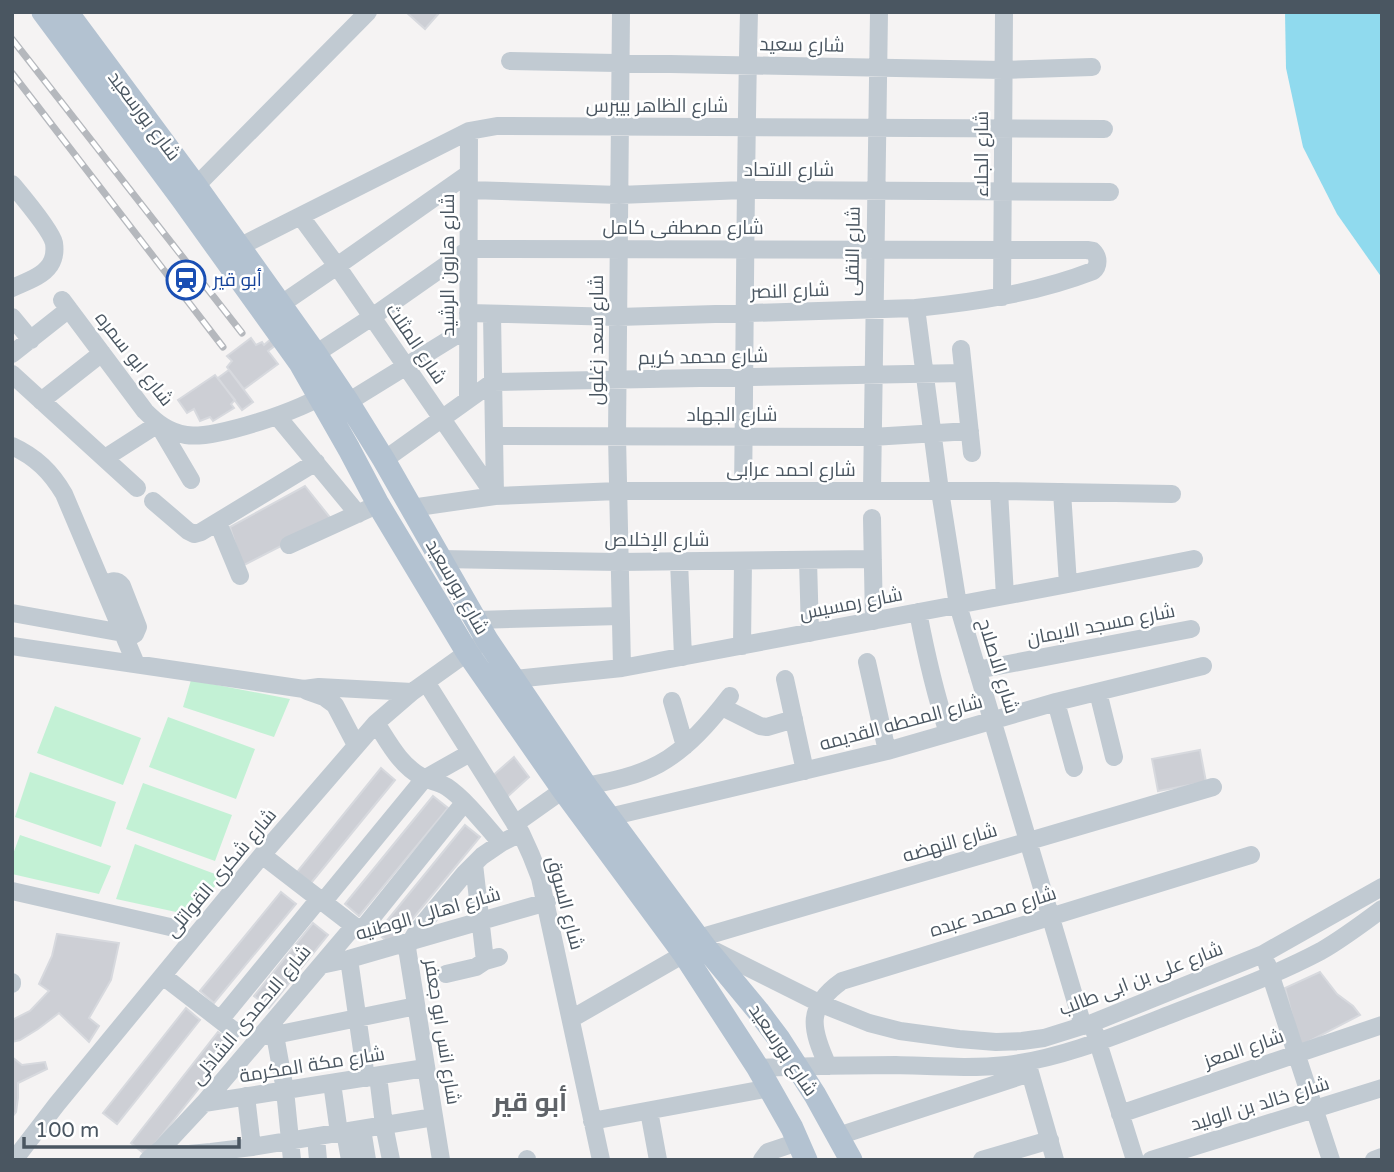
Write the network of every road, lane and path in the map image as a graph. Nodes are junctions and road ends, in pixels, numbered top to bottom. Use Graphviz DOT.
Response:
graph roads {
  1 [pos="43,12"];
  2 [pos="67,12"];
  3 [pos="368,12"];
  4 [pos="621,12"];
  5 [pos="749,12"];
  6 [pos="879,12"];
  7 [pos="1004,12"];
  8 [pos="510,61"];
  9 [pos="620,63"];
  10 [pos="747,65"];
  11 [pos="878,67"];
  12 [pos="1092,67"];
  13 [pos="1003,71"];
  14 [pos="620,127"];
  15 [pos="746,127"];
  16 [pos="877,128"];
  17 [pos="1003,129"];
  18 [pos="1104,130"];
  19 [pos="469,131"];
  20 [pos="469,182"];
  21 [pos="12,184"];
  22 [pos="744,190"];
  23 [pos="876,191"];
  24 [pos="189,192"];
  25 [pos="1002,192"];
  26 [pos="1110,192"];
  27 [pos="619,195"];
  28 [pos="301,217"];
  29 [pos="239,247"];
  30 [pos="469,249"];
  31 [pos="619,249"];
  32 [pos="745,249"];
  33 [pos="874,249"];
  34 [pos="1002,249"];
  35 [pos="1097,257"];
  36 [pos="337,267"];
  37 [pos="12,288"];
  38 [pos="1002,297"];
  39 [pos="280,305"];
  40 [pos="916,308"];
  41 [pos="873,309"];
  42 [pos="492,314"];
  43 [pos="745,314"];
  44 [pos="12,317"];
  45 [pos="372,317"];
  46 [pos="618,317"];
  47 [pos="468,321"];
  48 [pos="30,340"];
  49 [pos="961,349"];
  50 [pos="102,353"];
  51 [pos="12,354"];
  52 [pos="308,358"];
  53 [pos="405,366"];
  54 [pos="964,373"];
  55 [pos="12,374"];
  56 [pos="924,374"];
  57 [pos="873,375"];
  58 [pos="744,377"];
  59 [pos="618,379"];
  60 [pos="493,382"];
  61 [pos="336,395"];
  62 [pos="468,399"];
  63 [pos="41,401"];
  64 [pos="277,416"];
  65 [pos="441,419"];
  66 [pos="158,424"];
  67 [pos="970,431"];
  68 [pos="932,433"];
  69 [pos="494,436"];
  70 [pos="617,436"];
  71 [pos="743,436"];
  72 [pos="872,437"];
  73 [pos="12,446"];
  74 [pos="972,453"];
  75 [pos="105,458"];
  76 [pos="384,460"];
  77 [pos="316,462"];
  78 [pos="191,480"];
  79 [pos="136,488"];
  80 [pos="618,491"];
  81 [pos="743,491"];
  82 [pos="872,491"];
  83 [pos="940,491"];
  84 [pos="999,491"];
  85 [pos="1062,492"];
  86 [pos="1172,494"];
  87 [pos="495,496"];
  88 [pos="153,501"];
  89 [pos="411,508"];
  90 [pos="368,509"];
  91 [pos="872,518"];
  92 [pos="218,523"];
  93 [pos="289,545"];
  94 [pos="441,559"];
  95 [pos="873,559"];
  96 [pos="1194,559"];
  97 [pos="808,560"];
  98 [pos="679,561"];
  99 [pos="743,561"];
  100 [pos="619,562"];
  101 [pos="240,576"];
  102 [pos="1068,584"];
  103 [pos="1005,596"];
  104 [pos="958,605"];
  105 [pos="918,612"];
  106 [pos="12,613"];
  107 [pos="620,616"];
  108 [pos="874,621"];
  109 [pos="1191,629"];
  110 [pos="481,630"];
  111 [pos="810,633"];
  112 [pos="124,636"];
  113 [pos="12,646"];
  114 [pos="742,646"];
  115 [pos="467,652"];
  116 [pos="683,657"];
  117 [pos="867,662"];
  118 [pos="136,664"];
  119 [pos="1203,666"];
  120 [pos="622,668"];
  121 [pos="977,670"];
  122 [pos="514,679"];
  123 [pos="785,679"];
  124 [pos="419,687"];
  125 [pos="304,689"];
  126 [pos="1098,692"];
  127 [pos="672,701"];
  128 [pos="1056,702"];
  129 [pos="794,719"];
  130 [pos="992,721"];
  131 [pos="376,723"];
  132 [pos="948,733"];
  133 [pos="356,745"];
  134 [pos="685,746"];
  135 [pos="887,751"];
  136 [pos="470,753"];
  137 [pos="1114,757"];
  138 [pos="1074,768"];
  139 [pos="805,771"];
  140 [pos="424,779"];
  141 [pos="586,786"];
  142 [pos="1213,787"];
  143 [pos="563,790"];
  144 [pos="464,803"];
  145 [pos="609,817"];
  146 [pos="518,829"];
  147 [pos="501,842"];
  148 [pos="1028,842"];
  149 [pos="262,855"];
  150 [pos="1251,855"];
  151 [pos="474,864"];
  152 [pos="1382,887"];
  153 [pos="12,891"];
  154 [pos="321,900"];
  155 [pos="547,902"];
  156 [pos="1382,909"];
  157 [pos="1050,916"];
  158 [pos="480,921"];
  159 [pos="170,927"];
  160 [pos="357,928"];
  161 [pos="410,941"];
  162 [pos="696,946"];
  163 [pos="383,948"];
  164 [pos="1264,954"];
  165 [pos="349,959"];
  166 [pos="321,965"];
  167 [pos="446,974"];
  168 [pos="1272,975"];
  169 [pos="163,976"];
  170 [pos="819,1003"];
  171 [pos="416,1006"];
  172 [pos="358,1018"];
  173 [pos="571,1019"];
  174 [pos="1088,1025"];
  175 [pos="1382,1025"];
  176 [pos="268,1035"];
  177 [pos="1098,1043"];
  178 [pos="1298,1053"];
  179 [pos="797,1066"];
  180 [pos="828,1066"];
  181 [pos="1029,1067"];
  182 [pos="425,1068"];
  183 [pos="758,1068"];
  184 [pos="372,1077"];
  185 [pos="332,1083"];
  186 [pos="770,1088"];
  187 [pos="1382,1088"];
  188 [pos="285,1090"];
  189 [pos="246,1096"];
  190 [pos="204,1102"];
  191 [pos="1315,1109"];
  192 [pos="649,1111"];
  193 [pos="1121,1114"];
  194 [pos="434,1117"];
  195 [pos="593,1121"];
  196 [pos="384,1125"];
  197 [pos="349,1131"];
  198 [pos="316,1136"];
  199 [pos="838,1136"];
  200 [pos="1049,1140"];
  201 [pos="289,1141"];
  202 [pos="252,1147"];
  203 [pos="802,1151"];
  204 [pos="155,1154"];
  205 [pos="211,1156"];
  206 [pos="188,1157"];
  207 [pos="1382,1157"];
  208 [pos="14,1160"];
  209 [pos="292,1160"];
  210 [pos="318,1160"];
  211 [pos="350,1160"];
  212 [pos="366,1160"];
  213 [pos="391,1160"];
  214 [pos="441,1160"];
  215 [pos="601,1160"];
  216 [pos="658,1160"];
  217 [pos="762,1160"];
  218 [pos="850,1160"];
  219 [pos="982,1160"];
  220 [pos="1055,1160"];
  221 [pos="1135,1160"];
  222 [pos="1151,1160"];
  223 [pos="1331,1160"];
  224 [pos="1374,1160"];
  1 -- 24 [label="main road, شارع بورسعيد"];
  2 -- 24 [label="main road, شارع بورسعيد"];
  3 -- 24 [label="street"];
  4 -- 9 [label="street, شارع سعد زغلول"];
  5 -- 10 [label="street"];
  6 -- 11 [label="street, شارع النقلى"];
  7 -- 13 [label="street, شارع الجلاء"];
  8 -- 9 [label="street, شارع سعيد"];
  9 -- 10 [label="street, شارع سعيد"];
  9 -- 14 [label="street, شارع سعد زغلول"];
  10 -- 11 [label="street, شارع سعيد"];
  10 -- 15 [label="street"];
  11 -- 13 [label="street, شارع سعيد"];
  11 -- 16 [label="street, شارع النقلى"];
  12 -- 13 [label="street, شارع سعيد"];
  13 -- 17 [label="street, شارع الجلاء"];
  14 -- 15 [label="street, شارع الظاهر بيبرس"];
  14 -- 19 [label="street, شارع الظاهر بيبرس"];
  14 -- 27 [label="street, شارع سعد زغلول"];
  15 -- 16 [label="street, شارع الظاهر بيبرس"];
  15 -- 22 [label="street"];
  16 -- 17 [label="street, شارع الظاهر بيبرس"];
  16 -- 23 [label="street, شارع النقلى"];
  17 -- 18 [label="street, شارع الظاهر بيبرس"];
  17 -- 25 [label="street, شارع الجلاء"];
  19 -- 20 [label="street, شارع هارون الرشيد"];
  19 -- 28 [label="street, شارع الظاهر بيبرس"];
  20 -- 27 [label="street, شارع الاتحاد"];
  20 -- 30 [label="street, شارع هارون الرشيد"];
  20 -- 36 [label="street"];
  21 -- 37 [label="street"];
  22 -- 23 [label="street, شارع الاتحاد"];
  22 -- 27 [label="street, شارع الاتحاد"];
  22 -- 32 [label="street"];
  23 -- 25 [label="street, شارع الاتحاد"];
  23 -- 33 [label="street, شارع النقلى"];
  24 -- 29 [label="main road, شارع بورسعيد"];
  24 -- 52 [label="main road, شارع بورسعيد"];
  25 -- 26 [label="street, شارع الاتحاد"];
  25 -- 34 [label="street, شارع الجلاء"];
  27 -- 31 [label="street, شارع سعد زغلول"];
  28 -- 29 [label="street, شارع الظاهر بيبرس"];
  28 -- 36 [label="street, شارع المثلث"];
  29 -- 39 [label="main road, شارع بورسعيد"];
  30 -- 31 [label="street, شارع مصطفى كامل"];
  30 -- 45 [label="street"];
  30 -- 47 [label="street, شارع هارون الرشيد"];
  31 -- 32 [label="street, شارع مصطفى كامل"];
  31 -- 46 [label="street, شارع سعد زغلول"];
  32 -- 33 [label="street, شارع مصطفى كامل"];
  32 -- 43 [label="street"];
  33 -- 34 [label="street, شارع مصطفى كامل"];
  33 -- 41 [label="street, شارع النقلى"];
  34 -- 35 [label="street, شارع مصطفى كامل"];
  34 -- 38 [label="street, شارع الجلاء"];
  35 -- 38 [label="street, شارع النصر"];
  36 -- 39 [label="street"];
  36 -- 45 [label="street, شارع المثلث"];
  38 -- 40 [label="street, شارع النصر"];
  39 -- 52 [label="main road, شارع بورسعيد"];
  40 -- 41 [label="street, شارع النصر"];
  40 -- 56 [label="street, شارع الاصلاح"];
  41 -- 43 [label="street, شارع النصر"];
  41 -- 57 [label="street, شارع النقلى"];
  42 -- 46 [label="street, شارع النصر"];
  42 -- 47 [label="street, شارع النصر"];
  42 -- 60 [label="street"];
  43 -- 46 [label="street, شارع النصر"];
  43 -- 58 [label="street"];
  44 -- 48 [label="street"];
  45 -- 52 [label="street"];
  45 -- 53 [label="street, شارع المثلث"];
  46 -- 59 [label="street, شارع سعد زغلول"];
  47 -- 53 [label="street"];
  47 -- 62 [label="street, شارع هارون الرشيد"];
  48 -- 50 [label="street, شارع ابو سمره"];
  48 -- 51 [label="street"];
  49 -- 54 [label="street"];
  50 -- 63 [label="street"];
  50 -- 66 [label="street, شارع ابو سمره"];
  52 -- 61 [label="main road, شارع بورسعيد"];
  53 -- 61 [label="street"];
  53 -- 65 [label="street, شارع المثلث"];
  54 -- 56 [label="street, شارع محمد كريم"];
  54 -- 67 [label="street"];
  55 -- 63 [label="street"];
  56 -- 57 [label="street, شارع محمد كريم"];
  56 -- 68 [label="street, شارع الاصلاح"];
  57 -- 58 [label="street, شارع محمد كريم"];
  57 -- 72 [label="street, شارع النقلى"];
  58 -- 59 [label="street, شارع محمد كريم"];
  58 -- 71 [label="street"];
  59 -- 60 [label="street, شارع محمد كريم"];
  59 -- 70 [label="street, شارع سعد زغلول"];
  60 -- 62 [label="street"];
  60 -- 69 [label="street"];
  61 -- 64 [label="street, شارع ابو سمره"];
  61 -- 76 [label="main road, شارع بورسعيد"];
  61 -- 90 [label="main road, شارع بورسعيد"];
  62 -- 65 [label="street"];
  63 -- 75 [label="street"];
  64 -- 66 [label="street, شارع ابو سمره"];
  64 -- 77 [label="street"];
  65 -- 76 [label="street"];
  65 -- 87 [label="street, شارع المثلث"];
  66 -- 75 [label="street"];
  66 -- 78 [label="street"];
  67 -- 68 [label="street, شارع الجهاد"];
  67 -- 74 [label="street"];
  68 -- 72 [label="street, شارع الجهاد"];
  68 -- 83 [label="street, شارع الاصلاح"];
  69 -- 70 [label="street, شارع الجهاد"];
  69 -- 87 [label="street"];
  70 -- 71 [label="street, شارع الجهاد"];
  70 -- 80 [label="street, شارع سعد زغلول"];
  71 -- 72 [label="street, شارع الجهاد"];
  71 -- 81 [label="street"];
  72 -- 82 [label="street, شارع النقلى"];
  73 -- 112 [label="street"];
  75 -- 79 [label="street"];
  76 -- 89 [label="main road, شارع بورسعيد"];
  77 -- 90 [label="street"];
  77 -- 92 [label="street"];
  80 -- 81 [label="street, شارع احمد عرابى"];
  80 -- 87 [label="street, شارع احمد عرابى"];
  80 -- 100 [label="street, شارع سعد زغلول"];
  81 -- 82 [label="street, شارع احمد عرابى"];
  82 -- 83 [label="street, شارع احمد عرابى"];
  83 -- 84 [label="street, شارع احمد عرابى"];
  83 -- 104 [label="street, شارع الاصلاح"];
  84 -- 85 [label="street, شارع احمد عرابى"];
  84 -- 103 [label="street"];
  85 -- 86 [label="street, شارع احمد عرابى"];
  85 -- 102 [label="street"];
  87 -- 89 [label="street, شارع احمد عرابى"];
  88 -- 92 [label="street"];
  89 -- 94 [label="main road, شارع بورسعيد"];
  90 -- 93 [label="street"];
  90 -- 115 [label="main road, شارع بورسعيد"];
  91 -- 95 [label="street"];
  92 -- 101 [label="street"];
  94 -- 100 [label="street, شارع الإخلاص"];
  94 -- 110 [label="main road, شارع بورسعيد"];
  95 -- 97 [label="street, شارع الإخلاص"];
  95 -- 108 [label="street"];
  96 -- 102 [label="street, شارع رمسيس"];
  97 -- 99 [label="street, شارع الإخلاص"];
  97 -- 111 [label="street"];
  98 -- 99 [label="street, شارع الإخلاص"];
  98 -- 100 [label="street, شارع الإخلاص"];
  98 -- 116 [label="street"];
  99 -- 114 [label="street"];
  100 -- 107 [label="street, شارع سعد زغلول"];
  102 -- 103 [label="street, شارع رمسيس"];
  103 -- 104 [label="street, شارع رمسيس"];
  104 -- 105 [label="street, شارع رمسيس"];
  104 -- 121 [label="street, شارع الاصلاح"];
  105 -- 108 [label="street, شارع رمسيس"];
  105 -- 132 [label="street"];
  106 -- 112 [label="street"];
  107 -- 110 [label="street"];
  107 -- 120 [label="street, شارع سعد زغلول"];
  108 -- 111 [label="street, شارع رمسيس"];
  109 -- 121 [label="street, شارع مسجد الايمان"];
  110 -- 115 [label="street, شارع شكرى القواتلى"];
  110 -- 122 [label="main road, شارع بورسعيد"];
  111 -- 114 [label="street, شارع رمسيس"];
  112 -- 118 [label="street"];
  113 -- 118 [label="street"];
  114 -- 116 [label="street, شارع رمسيس"];
  115 -- 124 [label="street, شارع شكرى القواتلى"];
  115 -- 143 [label="main road, شارع بورسعيد"];
  116 -- 120 [label="street, شارع رمسيس"];
  117 -- 135 [label="street"];
  118 -- 125 [label="street"];
  119 -- 126 [label="street, شارع المحطه القديمه"];
  120 -- 122 [label="street, شارع رمسيس"];
  121 -- 130 [label="street, شارع الاصلاح"];
  122 -- 141 [label="main road, شارع بورسعيد"];
  123 -- 129 [label="street"];
  124 -- 125 [label="street"];
  124 -- 131 [label="street, شارع شكرى القواتلى"];
  124 -- 136 [label="street, شارع السوق"];
  125 -- 133 [label="street"];
  126 -- 128 [label="street, شارع المحطه القديمه"];
  126 -- 137 [label="street"];
  127 -- 134 [label="street"];
  128 -- 130 [label="street, شارع المحطه القديمه"];
  128 -- 138 [label="street"];
  129 -- 134 [label="street"];
  129 -- 139 [label="street"];
  130 -- 132 [label="street, شارع المحطه القديمه"];
  130 -- 148 [label="street, شارع الاصلاح"];
  131 -- 133 [label="street, شارع شكرى القواتلى"];
  131 -- 140 [label="street"];
  132 -- 135 [label="street, شارع المحطه القديمه"];
  133 -- 149 [label="street, شارع شكرى القواتلى"];
  134 -- 141 [label="street"];
  135 -- 139 [label="street, شارع المحطه القديمه"];
  136 -- 140 [label="street"];
  136 -- 146 [label="street, شارع السوق"];
  139 -- 145 [label="street, شارع المحطه القديمه"];
  140 -- 144 [label="street"];
  140 -- 154 [label="street"];
  141 -- 145 [label="main road, شارع بورسعيد"];
  142 -- 148 [label="street, شارع النهضه"];
  143 -- 146 [label="street, شارع انس ابو جعفر"];
  143 -- 162 [label="main road, شارع بورسعيد"];
  144 -- 147 [label="street"];
  144 -- 160 [label="street, شارع الاحمدى الشاذلى"];
  145 -- 162 [label="main road, شارع بورسعيد"];
  146 -- 147 [label="street, شارع انس ابو جعفر"];
  146 -- 155 [label="street, شارع السوق"];
  147 -- 151 [label="street, شارع انس ابو جعفر"];
  148 -- 157 [label="street, شارع الاصلاح"];
  148 -- 162 [label="street, شارع النهضه"];
  149 -- 154 [label="street"];
  149 -- 169 [label="street, شارع شكرى القواتلى"];
  150 -- 157 [label="street, شارع محمد عبده"];
  151 -- 158 [label="street"];
  151 -- 161 [label="street, شارع انس ابو جعفر"];
  152 -- 164 [label="street, شارع على بن ابى طالب"];
  153 -- 159 [label="street"];
  154 -- 160 [label="street"];
  154 -- 169 [label="street"];
  155 -- 158 [label="street, شارع اهالى الوطنيه"];
  155 -- 173 [label="street, شارع السوق"];
  156 -- 168 [label="street"];
  157 -- 170 [label="street, شارع محمد عبده"];
  157 -- 174 [label="street, شارع الاصلاح"];
  158 -- 161 [label="street, شارع اهالى الوطنيه"];
  158 -- 167 [label="street"];
  160 -- 163 [label="street"];
  160 -- 166 [label="street, شارع الاحمدى الشاذلى"];
  161 -- 163 [label="street, شارع اهالى الوطنيه"];
  161 -- 171 [label="street, شارع انس ابو جعفر"];
  162 -- 170 [label="street, شارع على بن ابى طالب"];
  162 -- 173 [label="street, شارع النهضه"];
  162 -- 179 [label="main road, شارع بورسعيد"];
  162 -- 183 [label="main road, شارع بورسعيد"];
  163 -- 165 [label="street, شارع اهالى الوطنيه"];
  164 -- 168 [label="street"];
  164 -- 174 [label="street, شارع على بن ابى طالب"];
  165 -- 166 [label="street, شارع اهالى الوطنيه"];
  165 -- 172 [label="street"];
  166 -- 176 [label="street, شارع الاحمدى الشاذلى"];
  168 -- 177 [label="street"];
  168 -- 178 [label="street"];
  169 -- 208 [label="street, شارع شكرى القواتلى"];
  170 -- 174 [label="street, شارع على بن ابى طالب"];
  170 -- 180 [label="street"];
  171 -- 172 [label="street"];
  171 -- 182 [label="street, شارع انس ابو جعفر"];
  172 -- 176 [label="street"];
  172 -- 184 [label="street"];
  173 -- 195 [label="street, شارع السوق"];
  174 -- 177 [label="street, شارع الاصلاح"];
  175 -- 178 [label="street, شارع المعز"];
  176 -- 188 [label="street"];
  176 -- 190 [label="street, شارع الاحمدى الشاذلى"];
  177 -- 181 [label="street"];
  177 -- 193 [label="street, شارع الاصلاح"];
  178 -- 191 [label="street"];
  178 -- 193 [label="street, شارع المعز"];
  179 -- 180 [label="street"];
  179 -- 183 [label="street"];
  179 -- 199 [label="main road, شارع بورسعيد"];
  180 -- 181 [label="street"];
  181 -- 199 [label="street"];
  181 -- 200 [label="street"];
  182 -- 184 [label="street, شارع مكة المكرمة"];
  182 -- 194 [label="street, شارع انس ابو جعفر"];
  183 -- 186 [label="main road, شارع بورسعيد"];
  184 -- 185 [label="street, شارع مكة المكرمة"];
  184 -- 196 [label="street"];
  185 -- 188 [label="street, شارع مكة المكرمة"];
  185 -- 197 [label="street"];
  186 -- 192 [label="street"];
  186 -- 203 [label="main road, شارع بورسعيد"];
  187 -- 191 [label="street, شارع خالد بن الوليد"];
  188 -- 189 [label="street, شارع مكة المكرمة"];
  188 -- 201 [label="street"];
  189 -- 190 [label="street, شارع مكة المكرمة"];
  189 -- 202 [label="street"];
  190 -- 204 [label="street, شارع الاحمدى الشاذلى"];
  191 -- 222 [label="street, شارع خالد بن الوليد"];
  191 -- 223 [label="street"];
  192 -- 195 [label="street"];
  192 -- 216 [label="street"];
  193 -- 221 [label="street, شارع الاصلاح"];
  194 -- 196 [label="street"];
  194 -- 214 [label="street, شارع انس ابو جعفر"];
  195 -- 215 [label="street, شارع السوق"];
  196 -- 197 [label="street"];
  196 -- 213 [label="street"];
  197 -- 198 [label="street"];
  197 -- 211 [label="street"];
  197 -- 212 [label="street"];
  198 -- 201 [label="street"];
  198 -- 210 [label="street"];
  199 -- 218 [label="main road, شارع بورسعيد"];
  200 -- 219 [label="street"];
  200 -- 220 [label="street"];
  201 -- 202 [label="street"];
  201 -- 209 [label="street"];
  202 -- 205 [label="street"];
  203 -- 217 [label="street"];
  204 -- 206 [label="street"];
  205 -- 206 [label="street"];
  207 -- 224 [label="street"];
}
